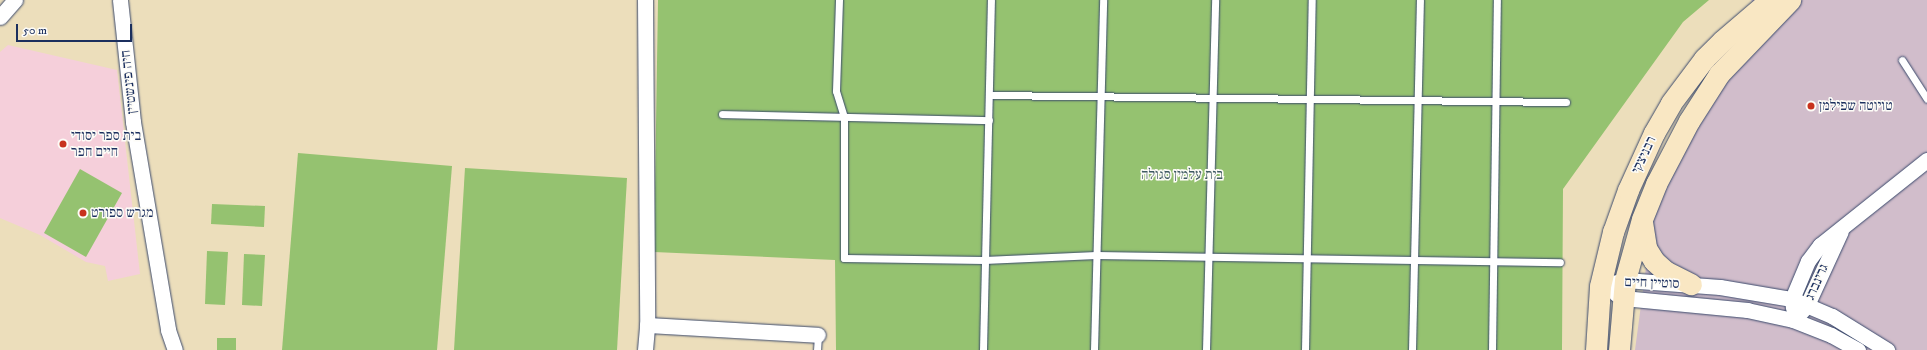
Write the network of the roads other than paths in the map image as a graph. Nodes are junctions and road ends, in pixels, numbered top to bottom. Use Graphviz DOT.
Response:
graph roads {
  1 [pos="15,0"];
  2 [pos="120,0"];
  3 [pos="645,0"];
  4 [pos="839,0"];
  5 [pos="992,0"];
  6 [pos="1103,0"];
  7 [pos="1216,0"];
  8 [pos="1312,0"];
  9 [pos="1420,0"];
  10 [pos="1497,0"];
  11 [pos="1770,0"];
  12 [pos="1790,0"];
  13 [pos="0,17"];
  14 [pos="1902,60"];
  15 [pos="990,96"];
  16 [pos="1100,97"];
  17 [pos="1213,98"];
  18 [pos="1927,98"];
  19 [pos="1310,99"];
  20 [pos="1418,100"];
  21 [pos="1494,101"];
  22 [pos="1566,102"];
  23 [pos="722,114"];
  24 [pos="844,116"];
  25 [pos="989,120"];
  26 [pos="1927,160"];
  27 [pos="1642,219"];
  28 [pos="1846,222"];
  29 [pos="1096,255"];
  30 [pos="1208,256"];
  31 [pos="1307,258"];
  32 [pos="984,260"];
  33 [pos="1415,260"];
  34 [pos="1492,260"];
  35 [pos="1560,262"];
  36 [pos="1691,284"];
  37 [pos="1600,286"];
  38 [pos="1624,289"];
  39 [pos="1792,299"];
  40 [pos="1807,305"];
  41 [pos="1794,320"];
  42 [pos="647,325"];
  43 [pos="168,330"];
  44 [pos="818,335"];
  45 [pos="164,350"];
  46 [pos="175,350"];
  47 [pos="645,350"];
  48 [pos="817,350"];
  49 [pos="983,350"];
  50 [pos="1094,350"];
  51 [pos="1206,350"];
  52 [pos="1305,350"];
  53 [pos="1412,350"];
  54 [pos="1492,350"];
  55 [pos="1596,350"];
  56 [pos="1619,350"];
  57 [pos="1858,350"];
  58 [pos="1887,350"];
  1 -- 13 [label="street"];
  2 -- 43 [label="street, חיה פינשטיין"];
  3 -- 42 [label="street"];
  4 -- 24 [label="lane"];
  5 -- 15 [label="lane"];
  6 -- 16 [label="lane"];
  7 -- 17 [label="lane"];
  8 -- 19 [label="lane"];
  9 -- 20 [label="lane"];
  10 -- 21 [label="lane"];
  11 -- 37 [label="street, רבניצקי"];
  12 -- 27 [label="street, רבניצקי"];
  14 -- 18 [label="lane"];
  15 -- 16 [label="lane"];
  15 -- 25 [label="lane"];
  16 -- 17 [label="lane"];
  16 -- 29 [label="lane"];
  17 -- 19 [label="lane"];
  17 -- 30 [label="lane"];
  19 -- 20 [label="lane"];
  19 -- 31 [label="lane"];
  20 -- 21 [label="lane"];
  20 -- 33 [label="lane"];
  21 -- 22 [label="lane"];
  21 -- 34 [label="lane"];
  23 -- 24 [label="lane"];
  24 -- 25 [label="lane"];
  24 -- 32 [label="lane"];
  25 -- 32 [label="lane"];
  26 -- 28 [label="street, גרינברג"];
  27 -- 36 [label="street"];
  27 -- 38 [label="street, רבניצקי"];
  28 -- 39 [label="street, גרינברג"];
  28 -- 40 [label="street, גרינברג"];
  29 -- 30 [label="lane"];
  29 -- 32 [label="lane"];
  29 -- 50 [label="lane"];
  30 -- 31 [label="lane"];
  30 -- 51 [label="lane"];
  31 -- 33 [label="lane"];
  31 -- 52 [label="lane"];
  32 -- 49 [label="lane"];
  33 -- 34 [label="lane"];
  33 -- 53 [label="lane"];
  34 -- 35 [label="lane"];
  34 -- 54 [label="lane"];
  36 -- 38 [label="street, סוטיין חיים"];
  36 -- 39 [label="street, סוטיין חיים"];
  37 -- 38 [label="street, סוטיין חיים"];
  37 -- 55 [label="street, רבניצקי"];
  38 -- 41 [label="street, סוטיין חיים"];
  38 -- 56 [label="street, רבניצקי"];
  39 -- 40 [label="street, סוטיין חיים"];
  39 -- 41 [label="street, גרינברג"];
  40 -- 41 [label="street, גרינברג"];
  40 -- 58 [label="street, סוטיין חיים"];
  41 -- 57 [label="street, סוטיין חיים"];
  42 -- 44 [label="street"];
  42 -- 47 [label="street"];
  43 -- 45 [label="street, חיה פינשטיין"];
  43 -- 46 [label="street, חיה פינשטיין"];
  44 -- 48 [label="lane"];
}
